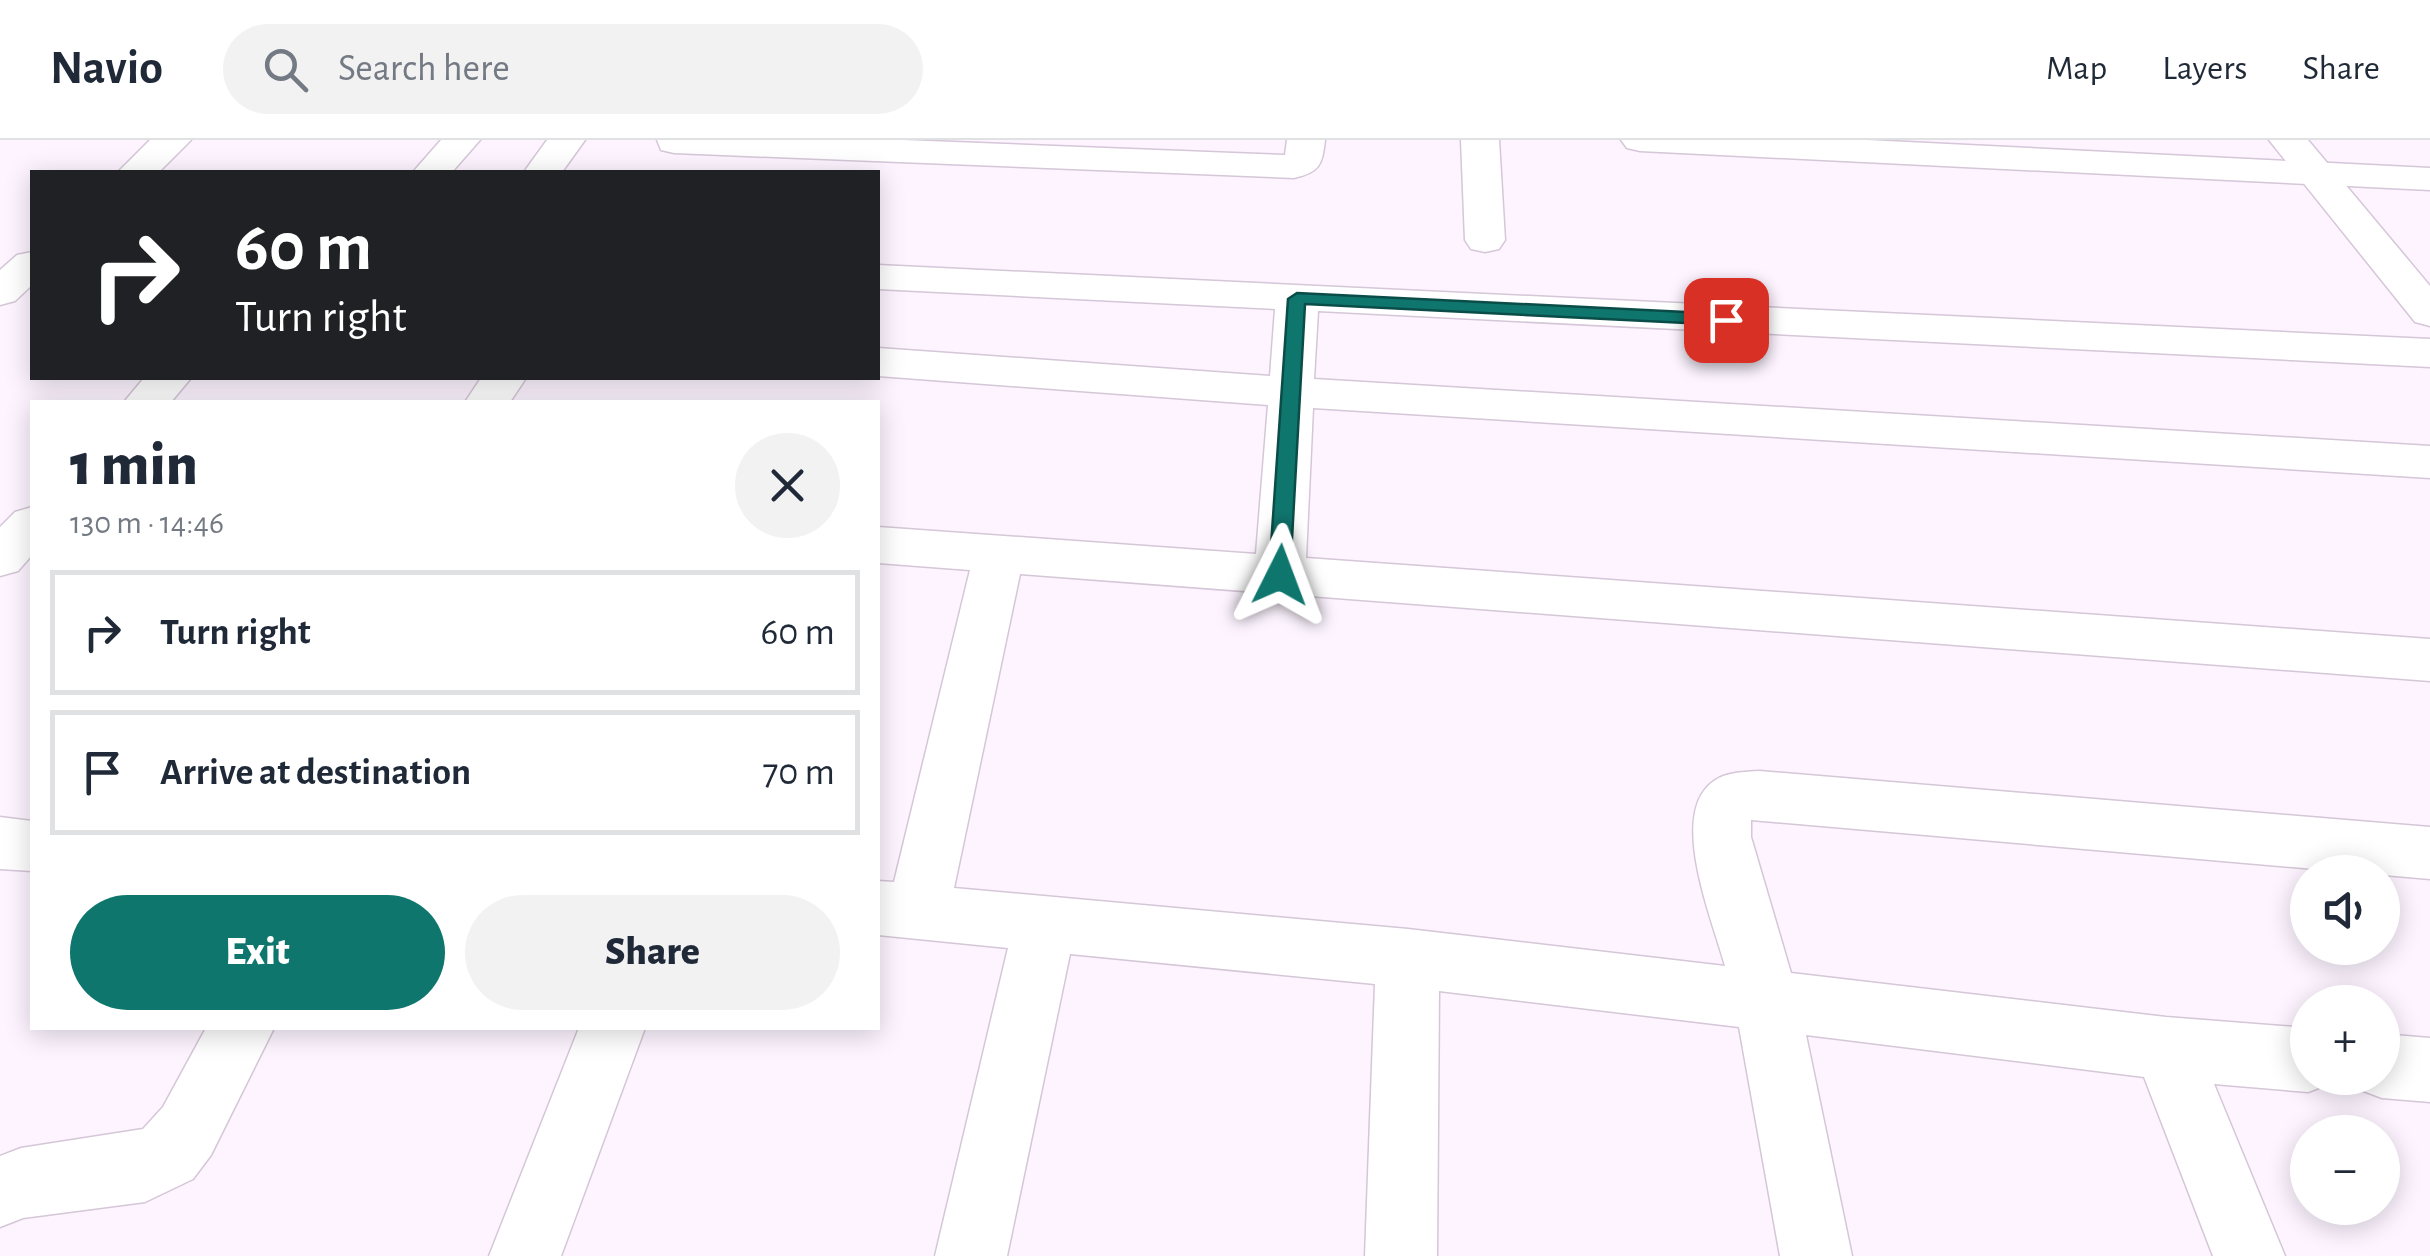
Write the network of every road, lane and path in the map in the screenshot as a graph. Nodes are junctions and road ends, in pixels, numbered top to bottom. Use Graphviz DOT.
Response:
graph roads {
  1 [pos="172,140"];
  2 [pos="460,140"];
  3 [pos="566,140"];
  4 [pos="1306,140"];
  5 [pos="1480,140"];
  6 [pos="1640,140"];
  7 [pos="2288,140"];
  8 [pos="675,141"];
  9 [pos="139,170"];
  10 [pos="434,170"];
  11 [pos="544,170"];
  12 [pos="654,170"];
  13 [pos="2315,174"];
  14 [pos="2430,179"];
  15 [pos="1485,240"];
  16 [pos="30,266"];
  17 [pos="880,277"];
  18 [pos="0,292"];
  19 [pos="1297,299"];
  20 [pos="2430,313"];
  21 [pos="2430,353"];
  22 [pos="880,362"];
  23 [pos="167,380"];
  24 [pos="1290,392"];
  25 [pos="148,400"];
  26 [pos="2430,462"];
  27 [pos="30,526"];
  28 [pos="880,545"];
  29 [pos="999,554"];
  30 [pos="0,558"];
  31 [pos="1280,575"];
  32 [pos="2430,660"];
  33 [pos="0,843"];
  34 [pos="30,846"];
  35 [pos="2430,853"];
  36 [pos="898,909"];
  37 [pos="1045,923"];
  38 [pos="1408,958"];
  39 [pos="1768,1002"];
  40 [pos="240,1030"];
  41 [pos="611,1030"];
  42 [pos="2166,1048"];
  43 [pos="2290,1058"];
  44 [pos="2400,1068"];
  45 [pos="2430,1070"];
  46 [pos="0,1192"];
  47 [pos="525,1256"];
  48 [pos="970,1256"];
  49 [pos="1401,1256"];
  50 [pos="1816,1256"];
  51 [pos="2250,1256"];
  1 -- 9 [label="street"];
  2 -- 10 [label="street"];
  3 -- 11 [label="street"];
  4 -- 8 [label="street"];
  5 -- 15 [label="street"];
  6 -- 13 [label="street"];
  7 -- 13 [label="street"];
  8 -- 12 [label="street"];
  13 -- 14 [label="street"];
  13 -- 20 [label="street"];
  16 -- 18 [label="street"];
  17 -- 19 [label="street"];
  19 -- 21 [label="street"];
  19 -- 24 [label="street"];
  22 -- 24 [label="street"];
  23 -- 25 [label="street"];
  24 -- 26 [label="street"];
  24 -- 31 [label="street"];
  27 -- 30 [label="street"];
  28 -- 29 [label="street"];
  29 -- 31 [label="street"];
  29 -- 36 [label="street"];
  31 -- 32 [label="street"];
  33 -- 34 [label="street"];
  35 -- 39 [label="street"];
  36 -- 37 [label="street"];
  37 -- 38 [label="street"];
  37 -- 48 [label="street"];
  38 -- 39 [label="street"];
  38 -- 49 [label="street"];
  39 -- 42 [label="street"];
  39 -- 50 [label="street"];
  40 -- 46 [label="street"];
  41 -- 47 [label="street"];
  42 -- 43 [label="street"];
  42 -- 51 [label="street"];
  44 -- 45 [label="street"];
}
